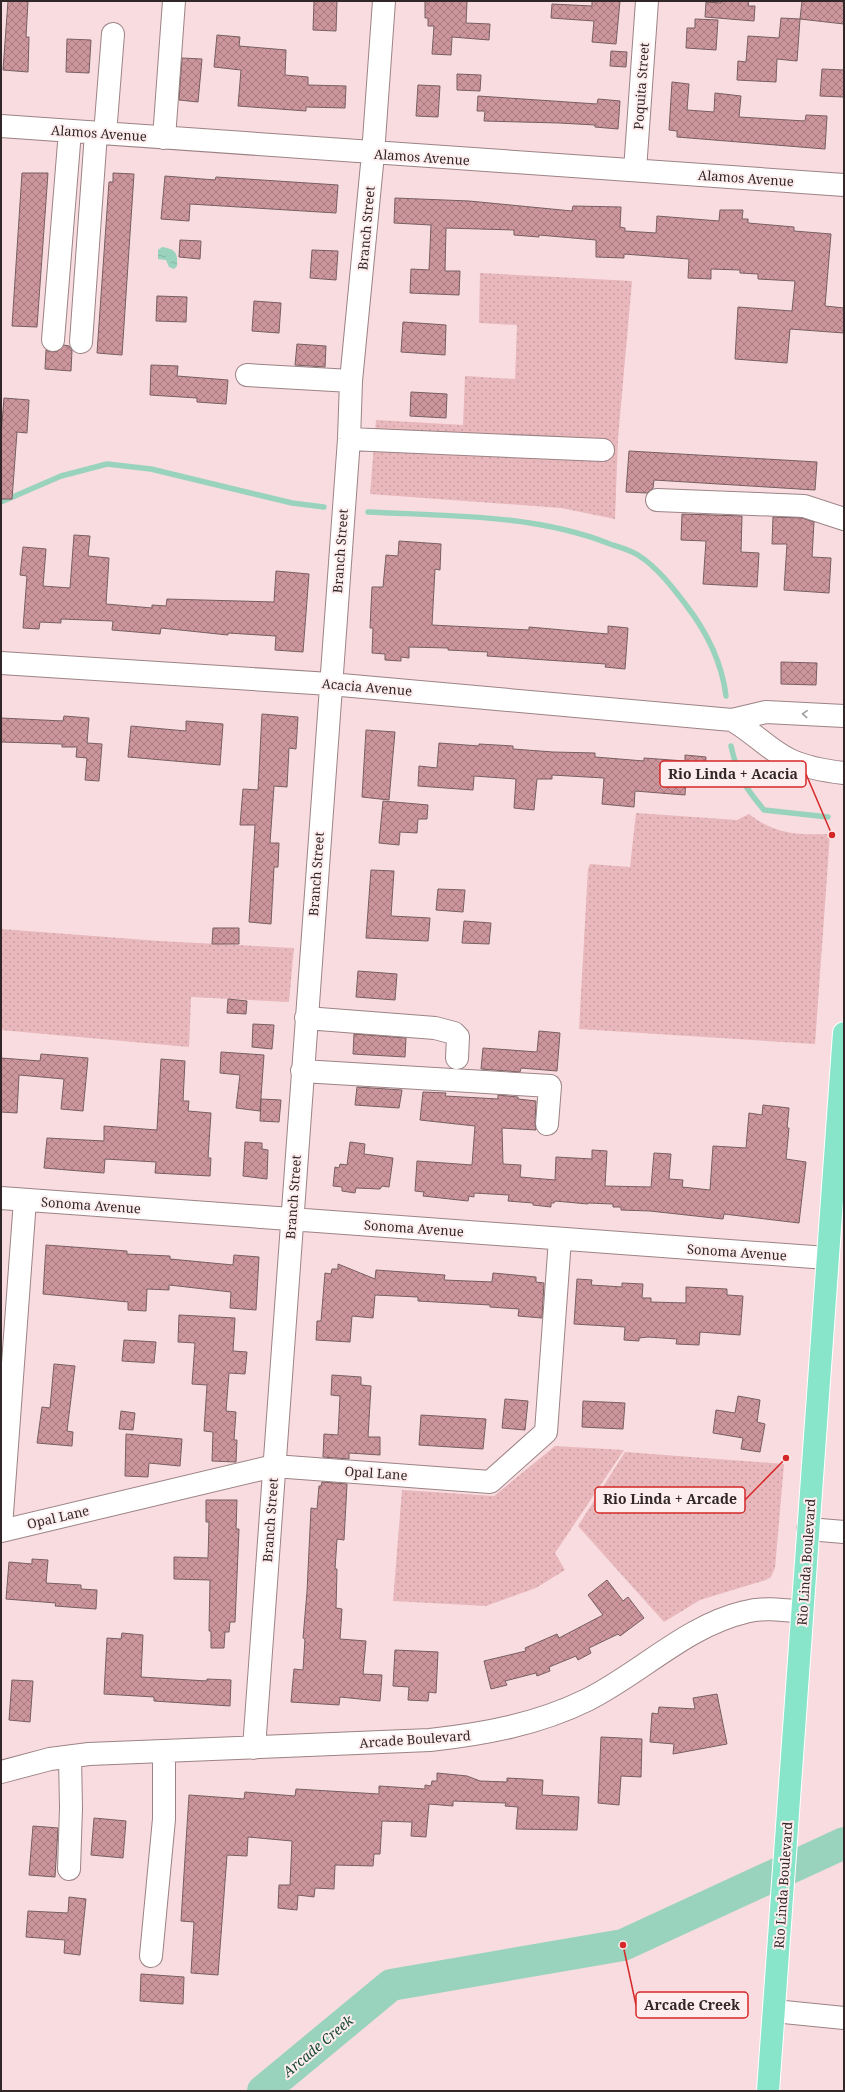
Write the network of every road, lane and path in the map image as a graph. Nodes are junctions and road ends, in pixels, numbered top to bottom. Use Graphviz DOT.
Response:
graph roads {
  1 [pos="174,1"];
  2 [pos="384,1"];
  3 [pos="647,1"];
  4 [pos="113,34"];
  5 [pos="1,126"];
  6 [pos="70,131"];
  7 [pos="101,133"];
  8 [pos="164,138"];
  9 [pos="373,154"];
  10 [pos="635,170"];
  11 [pos="844,185"];
  12 [pos="56,312"];
  13 [pos="82,316"];
  14 [pos="53,340"];
  15 [pos="81,342"];
  16 [pos="247,375"];
  17 [pos="351,381"];
  18 [pos="349,439"];
  19 [pos="603,450"];
  20 [pos="657,500"];
  21 [pos="844,519"];
  22 [pos="1,663"];
  23 [pos="330,684"];
  24 [pos="844,716"];
  25 [pos="732,720"];
  26 [pos="844,773"];
  27 [pos="306,1018"];
  28 [pos="844,1033"];
  29 [pos="458,1058"];
  30 [pos="302,1071"];
  31 [pos="547,1124"];
  32 [pos="1,1198"];
  33 [pos="25,1200"];
  34 [pos="292,1220"];
  35 [pos="560,1239"];
  36 [pos="827,1258"];
  37 [pos="274,1466"];
  38 [pos="1,1527"];
  39 [pos="808,1529"];
  40 [pos="1,1531"];
  41 [pos="844,1532"];
  42 [pos="802,1612"];
  43 [pos="254,1748"];
  44 [pos="164,1751"];
  45 [pos="70,1757"];
  46 [pos="1,1772"];
  47 [pos="69,1869"];
  48 [pos="151,1956"];
  49 [pos="774,2011"];
  50 [pos="844,2018"];
  51 [pos="768,2091"];
  1 -- 8 [label="street"];
  2 -- 9 [label="street, Branch Street"];
  3 -- 10 [label="street, Poquita Street"];
  4 -- 7 [label="street"];
  5 -- 6 [label="street, Alamos Avenue"];
  6 -- 7 [label="street, Alamos Avenue"];
  6 -- 12 [label="street"];
  7 -- 8 [label="street, Alamos Avenue"];
  7 -- 13 [label="street"];
  8 -- 9 [label="street, Alamos Avenue"];
  9 -- 10 [label="street, Alamos Avenue"];
  9 -- 17 [label="street, Branch Street"];
  10 -- 11 [label="street, Alamos Avenue"];
  12 -- 13 [label="street"];
  12 -- 14 [label="street"];
  13 -- 15 [label="street"];
  16 -- 17 [label="street"];
  17 -- 18 [label="street, Branch Street"];
  18 -- 19 [label="street"];
  18 -- 23 [label="street, Branch Street"];
  20 -- 21 [label="street"];
  22 -- 23 [label="street, Acacia Avenue"];
  23 -- 25 [label="street, Acacia Avenue"];
  23 -- 27 [label="street, Branch Street"];
  24 -- 25 [label="street, Acacia Avenue, one-way"];
  25 -- 26 [label="street, Acacia Avenue"];
  27 -- 29 [label="street"];
  27 -- 30 [label="street, Branch Street"];
  28 -- 36 [label="main road, Rio Linda Boulevard"];
  30 -- 31 [label="street"];
  30 -- 34 [label="street, Branch Street"];
  32 -- 33 [label="street, Sonoma Avenue"];
  33 -- 34 [label="street, Sonoma Avenue"];
  33 -- 38 [label="street"];
  34 -- 35 [label="street, Sonoma Avenue"];
  34 -- 37 [label="street, Branch Street"];
  35 -- 36 [label="street, Sonoma Avenue"];
  35 -- 37 [label="street, Opal Lane"];
  36 -- 39 [label="main road, Rio Linda Boulevard"];
  37 -- 40 [label="street, Opal Lane"];
  37 -- 43 [label="street, Branch Street"];
  39 -- 41 [label="street"];
  39 -- 42 [label="main road, Rio Linda Boulevard"];
  42 -- 43 [label="street, Arcade Boulevard"];
  42 -- 49 [label="main road, Rio Linda Boulevard"];
  43 -- 44 [label="street, Arcade Boulevard"];
  44 -- 45 [label="street, Arcade Boulevard"];
  44 -- 48 [label="street"];
  45 -- 46 [label="street, Arcade Boulevard"];
  45 -- 47 [label="street"];
  49 -- 50 [label="street"];
  49 -- 51 [label="main road, Rio Linda Boulevard"];
}
